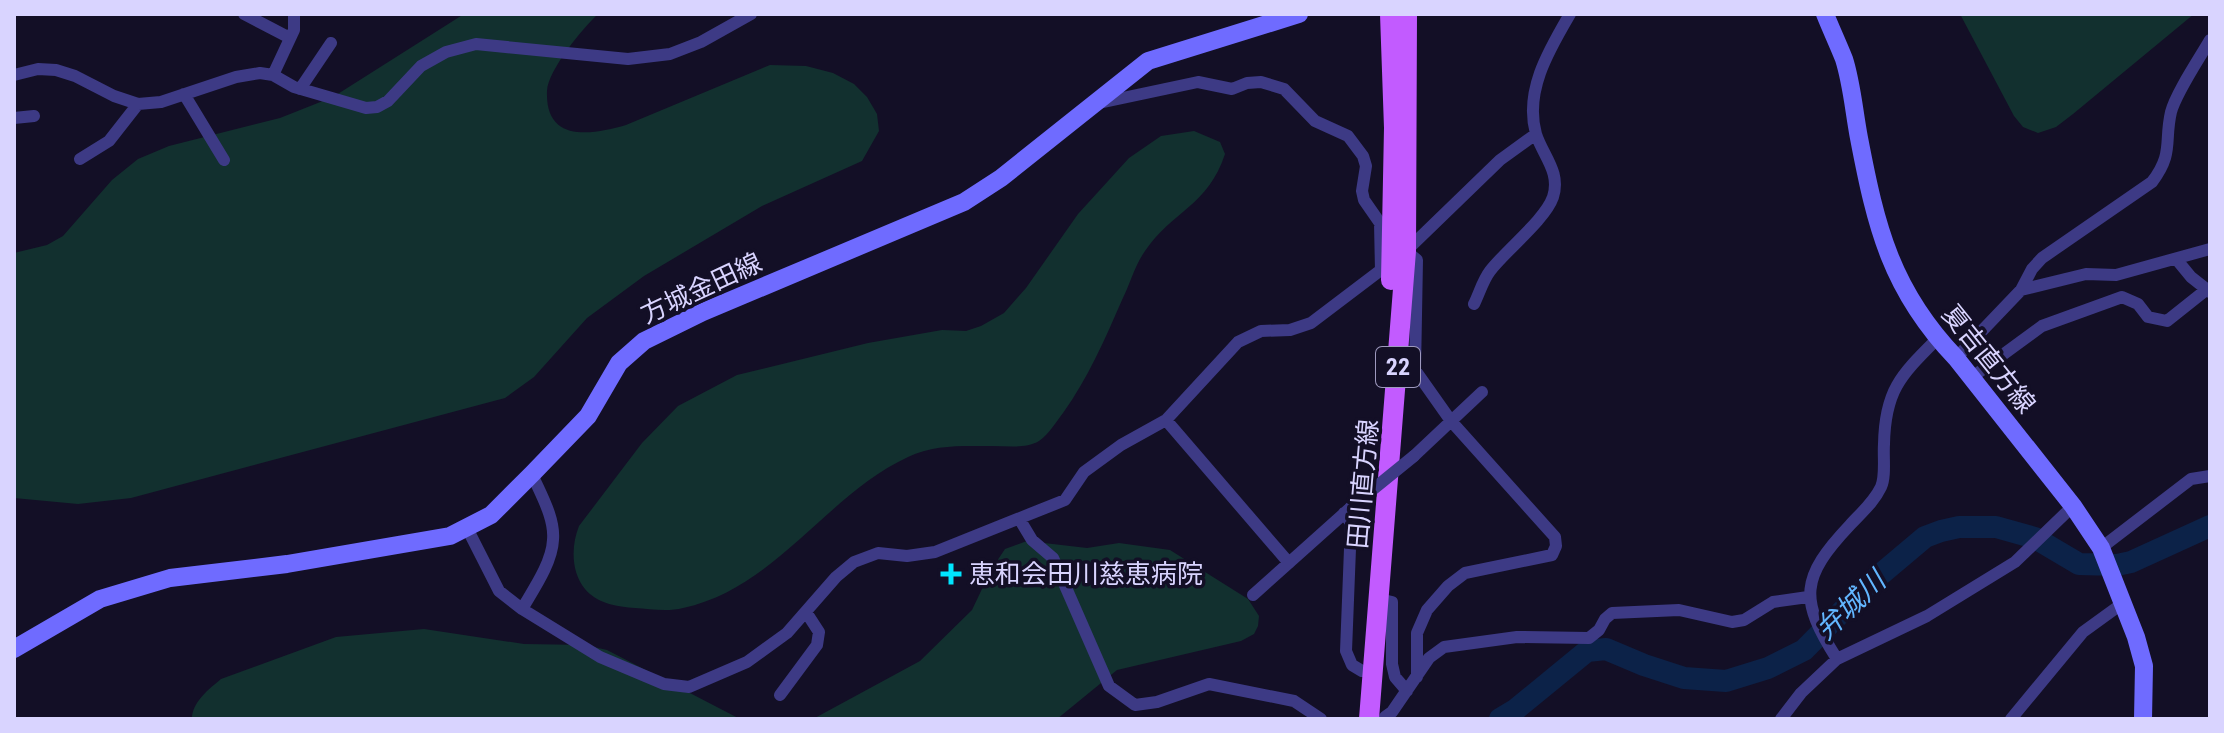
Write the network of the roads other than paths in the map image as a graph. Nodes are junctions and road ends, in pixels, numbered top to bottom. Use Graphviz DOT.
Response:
graph roads {
  1 [pos="244,14"];
  2 [pos="294,14"];
  3 [pos="751,14"];
  4 [pos="1299,14"];
  5 [pos="1390,14"];
  6 [pos="1407,14"];
  7 [pos="1570,14"];
  8 [pos="1825,14"];
  9 [pos="290,38"];
  10 [pos="2210,40"];
  11 [pos="331,43"];
  12 [pos="14,75"];
  13 [pos="273,75"];
  14 [pos="300,89"];
  15 [pos="184,94"];
  16 [pos="138,104"];
  17 [pos="1093,105"];
  18 [pos="34,116"];
  19 [pos="14,118"];
  20 [pos="1536,134"];
  21 [pos="80,159"];
  22 [pos="224,160"];
  23 [pos="2210,249"];
  24 [pos="2177,260"];
  25 [pos="1393,261"];
  26 [pos="2021,290"];
  27 [pos="2208,291"];
  28 [pos="1474,304"];
  29 [pos="1937,339"];
  30 [pos="1956,358"];
  31 [pos="1971,378"];
  32 [pos="1482,392"];
  33 [pos="1166,420"];
  34 [pos="1451,421"];
  35 [pos="532,474"];
  36 [pos="2210,476"];
  37 [pos="2073,506"];
  38 [pos="1347,511"];
  39 [pos="1020,520"];
  40 [pos="467,528"];
  41 [pos="2101,548"];
  42 [pos="1289,563"];
  43 [pos="2120,594"];
  44 [pos="1253,595"];
  45 [pos="1808,597"];
  46 [pos="1379,599"];
  47 [pos="522,609"];
  48 [pos="806,612"];
  49 [pos="14,649"];
  50 [pos="1837,659"];
  51 [pos="1362,671"];
  52 [pos="1417,677"];
  53 [pos="1407,691"];
  54 [pos="780,695"];
  55 [pos="1377,718"];
  56 [pos="1321,719"];
  57 [pos="1360,719"];
  58 [pos="1781,719"];
  59 [pos="2011,719"];
  60 [pos="2143,719"];
  1 -- 9 [label="street"];
  2 -- 9 [label="street"];
  3 -- 14 [label="street"];
  4 -- 17 [label="main road, 方城金田線"];
  5 -- 25 [label="main road, 田川直方線 / 22"];
  6 -- 25 [label="main road, 田川直方線 / 22"];
  7 -- 20 [label="street"];
  8 -- 29 [label="main road, 夏吉直方線"];
  9 -- 13 [label="street"];
  10 -- 26 [label="street"];
  11 -- 14 [label="street"];
  12 -- 16 [label="street"];
  13 -- 14 [label="street"];
  13 -- 15 [label="street"];
  15 -- 16 [label="street"];
  15 -- 22 [label="street"];
  16 -- 21 [label="street"];
  17 -- 25 [label="street"];
  17 -- 35 [label="main road, 方城金田線"];
  18 -- 19 [label="street"];
  20 -- 25 [label="street"];
  20 -- 28 [label="street"];
  23 -- 24 [label="street"];
  24 -- 26 [label="street"];
  24 -- 27 [label="street"];
  25 -- 33 [label="street"];
  25 -- 34 [label="street"];
  25 -- 46 [label="main road, 田川直方線 / 22"];
  25 -- 51 [label="main road, 田川直方線 / 22"];
  26 -- 30 [label="street"];
  27 -- 31 [label="street"];
  29 -- 30 [label="main road, 夏吉直方線"];
  29 -- 45 [label="street"];
  30 -- 31 [label="main road, 夏吉直方線"];
  31 -- 37 [label="main road, 夏吉直方線"];
  32 -- 34 [label="street"];
  33 -- 39 [label="street"];
  33 -- 42 [label="street"];
  34 -- 38 [label="street, bridge"];
  34 -- 52 [label="street"];
  35 -- 40 [label="main road, 方城金田線"];
  35 -- 47 [label="street"];
  36 -- 41 [label="street"];
  37 -- 41 [label="main road, 夏吉直方線"];
  37 -- 50 [label="street"];
  38 -- 42 [label="street"];
  38 -- 51 [label="street"];
  39 -- 48 [label="street"];
  39 -- 56 [label="street"];
  40 -- 47 [label="street"];
  40 -- 49 [label="main road, 方城金田線"];
  41 -- 43 [label="main road, 夏吉直方線"];
  42 -- 44 [label="street"];
  43 -- 59 [label="street"];
  43 -- 60 [label="main road, 夏吉直方線"];
  45 -- 50 [label="street"];
  45 -- 52 [label="street"];
  46 -- 53 [label="street"];
  46 -- 55 [label="main road, 田川直方線 / 22"];
  47 -- 48 [label="street"];
  48 -- 54 [label="street"];
  50 -- 58 [label="street"];
  51 -- 57 [label="main road, 田川直方線 / 22"];
  52 -- 53 [label="street"];
  53 -- 55 [label="street"];
}
